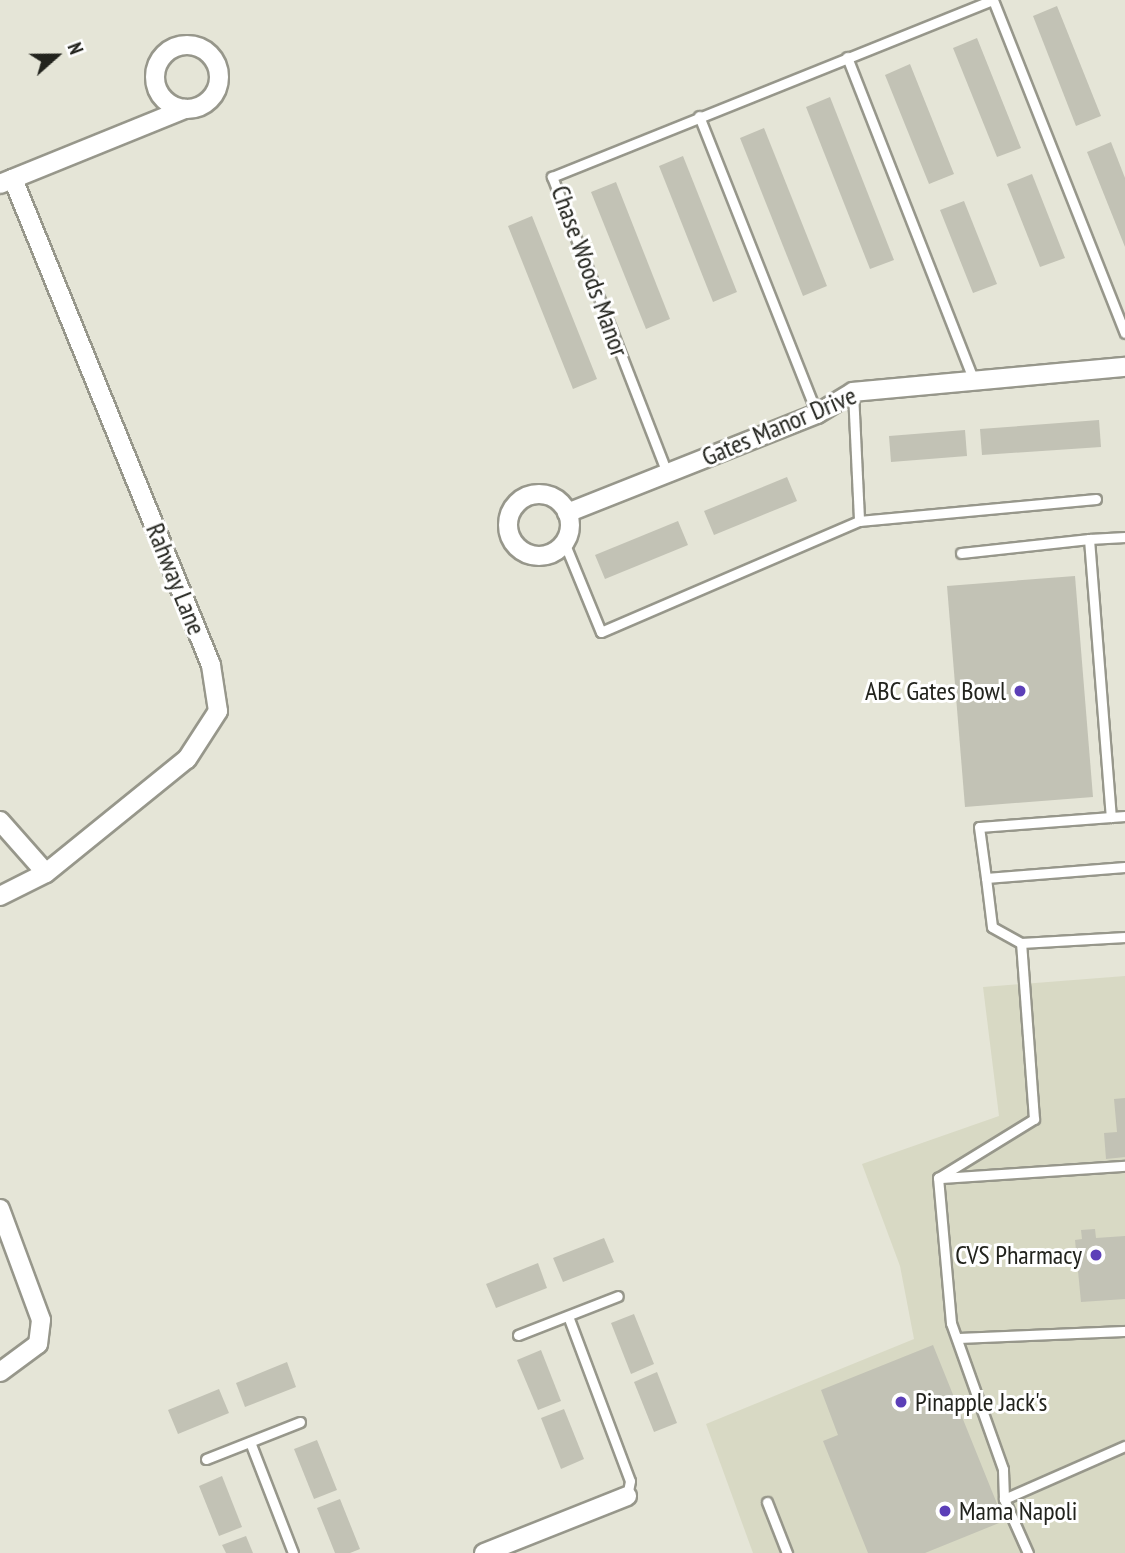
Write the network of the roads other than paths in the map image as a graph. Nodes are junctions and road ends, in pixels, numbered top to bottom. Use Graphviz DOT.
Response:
graph roads {
  1 [pos="993,0"];
  2 [pos="847,57"];
  3 [pos="185,109"];
  4 [pos="699,116"];
  5 [pos="7,182"];
  6 [pos="1125,332"];
  7 [pos="1125,367"];
  8 [pos="973,379"];
  9 [pos="853,392"];
  10 [pos="817,414"];
  11 [pos="667,473"];
  12 [pos="1096,499"];
  13 [pos="567,513"];
  14 [pos="859,521"];
  15 [pos="1125,537"];
  16 [pos="1089,540"];
  17 [pos="564,542"];
  18 [pos="961,553"];
  19 [pos="1125,816"];
  20 [pos="1111,817"];
  21 [pos="0,821"];
  22 [pos="1125,867"];
  23 [pos="46,873"];
  24 [pos="986,878"];
  25 [pos="0,896"];
  26 [pos="1125,937"];
  27 [pos="1021,943"];
  28 [pos="1125,1166"];
  29 [pos="938,1178"];
  30 [pos="0,1209"];
  31 [pos="618,1296"];
  32 [pos="568,1315"];
  33 [pos="1125,1331"];
  34 [pos="518,1335"];
  35 [pos="957,1338"];
  36 [pos="0,1372"];
  37 [pos="300,1422"];
  38 [pos="250,1442"];
  39 [pos="1125,1446"];
  40 [pos="206,1459"];
  41 [pos="627,1496"];
  42 [pos="1004,1499"];
  43 [pos="767,1502"];
  44 [pos="293,1553"];
  45 [pos="484,1553"];
  46 [pos="787,1553"];
  47 [pos="1028,1553"];
  1 -- 2 [label="lane, Chase Woods Manor"];
  1 -- 6 [label="lane, Chase Woods Manor"];
  2 -- 4 [label="lane, Chase Woods Manor"];
  2 -- 8 [label="lane"];
  3 -- 5 [label="street"];
  4 -- 10 [label="lane"];
  4 -- 11 [label="lane, Chase Woods Manor"];
  5 -- 23 [label="street, Rahway Lane"];
  7 -- 8 [label="street, Gates Manor Drive"];
  8 -- 9 [label="street, Gates Manor Drive"];
  9 -- 10 [label="street, Gates Manor Drive"];
  9 -- 14 [label="lane"];
  10 -- 11 [label="street, Gates Manor Drive"];
  11 -- 13 [label="street, Gates Manor Drive"];
  12 -- 14 [label="lane"];
  13 -- 17 [label="street"];
  13 -- 17 [label="street"];
  14 -- 17 [label="lane"];
  15 -- 16 [label="lane"];
  16 -- 18 [label="lane"];
  16 -- 20 [label="lane"];
  19 -- 20 [label="lane"];
  20 -- 24 [label="lane"];
  21 -- 23 [label="street"];
  22 -- 24 [label="lane"];
  23 -- 25 [label="street, Rahway Lane"];
  24 -- 27 [label="lane"];
  26 -- 27 [label="lane"];
  27 -- 29 [label="lane"];
  28 -- 29 [label="lane"];
  29 -- 35 [label="lane"];
  30 -- 36 [label="street"];
  31 -- 32 [label="lane"];
  32 -- 34 [label="lane"];
  32 -- 41 [label="lane"];
  33 -- 35 [label="lane"];
  35 -- 42 [label="lane"];
  37 -- 38 [label="lane"];
  38 -- 40 [label="lane"];
  38 -- 44 [label="lane"];
  39 -- 42 [label="lane"];
  41 -- 45 [label="street"];
  42 -- 47 [label="lane"];
  43 -- 46 [label="lane"];
}
